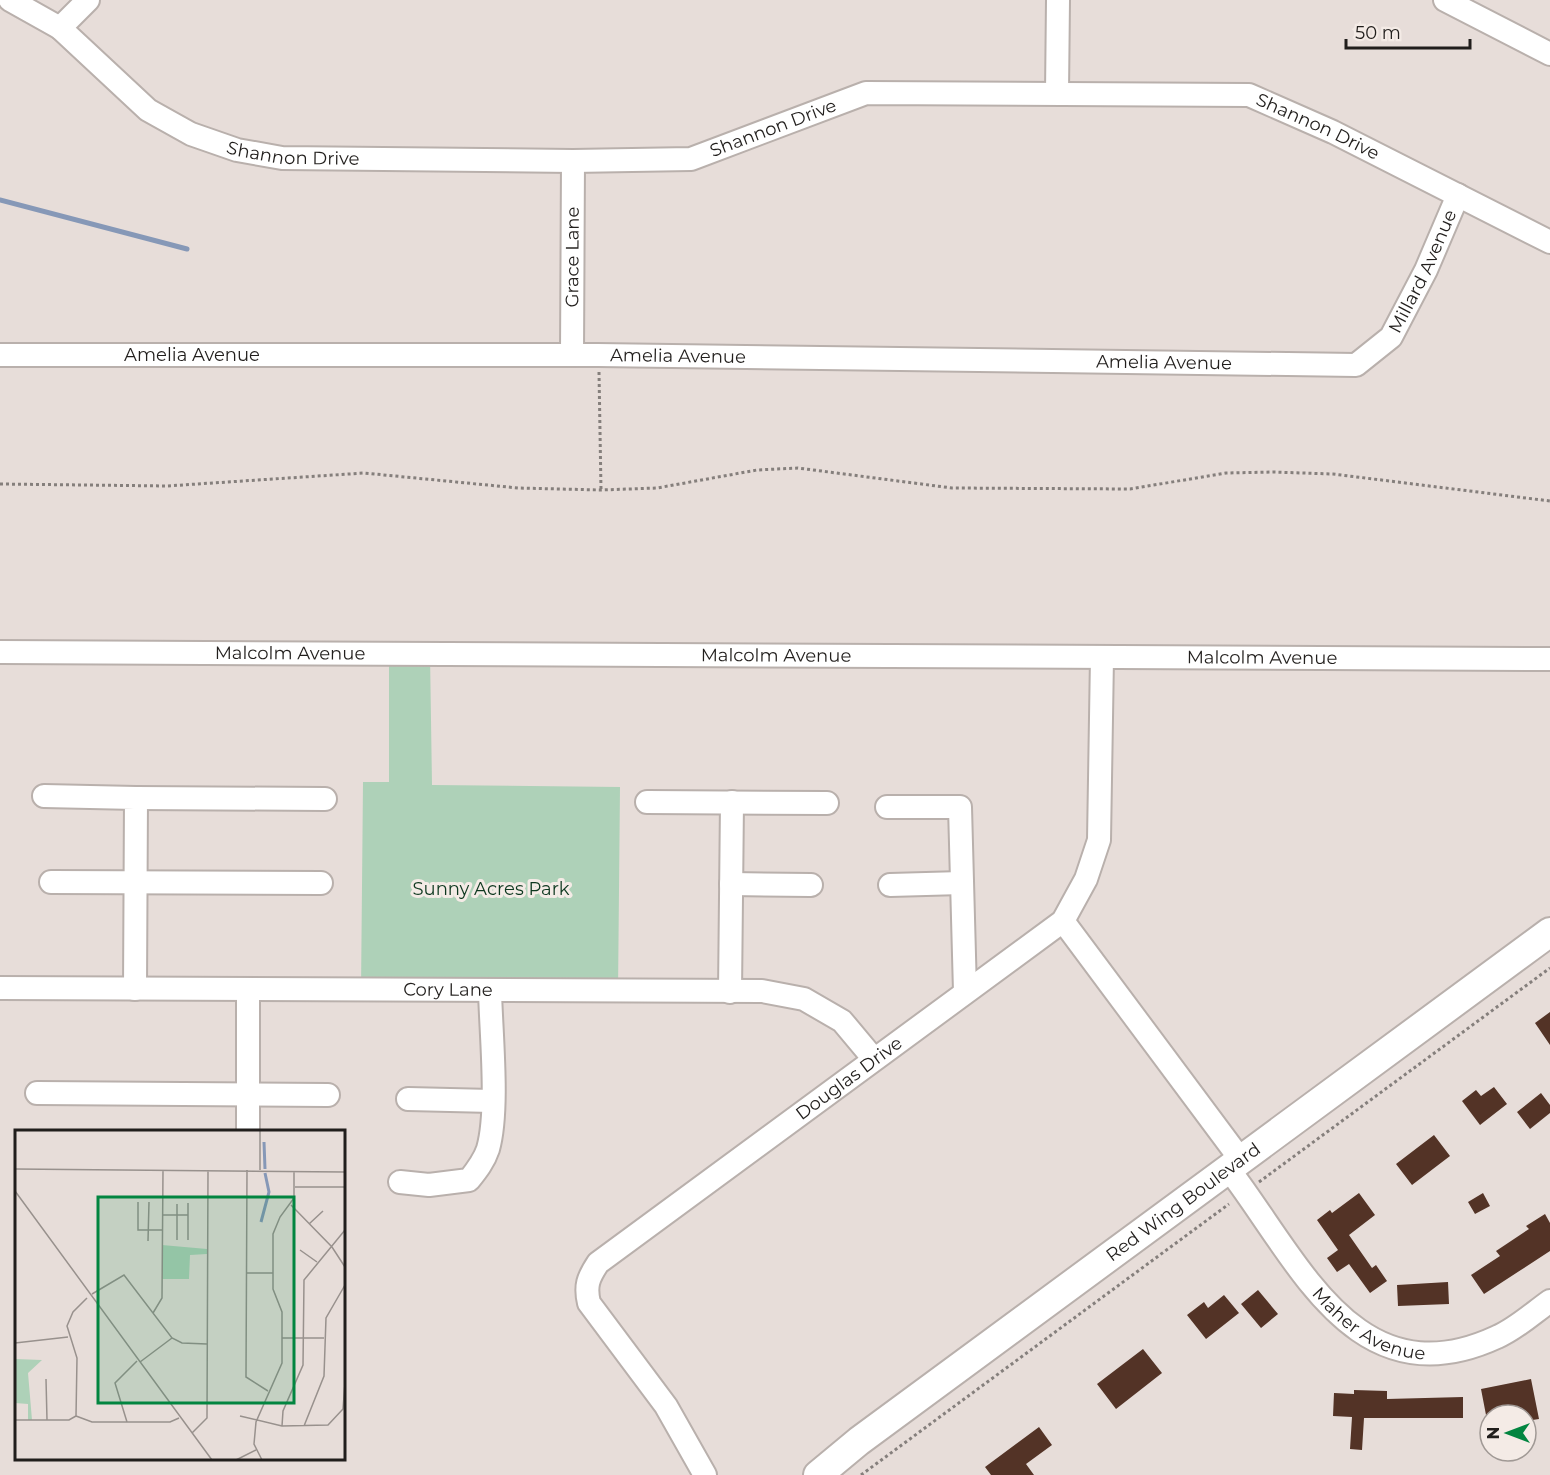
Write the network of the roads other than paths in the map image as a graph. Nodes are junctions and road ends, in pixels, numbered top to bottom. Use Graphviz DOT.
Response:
graph roads {
  1 [pos="10,0"];
  2 [pos="88,0"];
  3 [pos="1058,0"];
  4 [pos="1445,0"];
  5 [pos="60,28"];
  6 [pos="1550,54"];
  7 [pos="1056,93"];
  8 [pos="573,161"];
  9 [pos="1458,195"];
  10 [pos="1550,242"];
  11 [pos="0,355"];
  12 [pos="572,355"];
  13 [pos="1356,365"];
  14 [pos="0,651"];
  15 [pos="1102,657"];
  16 [pos="1550,659"];
  17 [pos="44,796"];
  18 [pos="135,798"];
  19 [pos="325,799"];
  20 [pos="647,802"];
  21 [pos="732,802"];
  22 [pos="827,803"];
  23 [pos="887,807"];
  24 [pos="135,881"];
  25 [pos="51,882"];
  26 [pos="321,883"];
  27 [pos="962,883"];
  28 [pos="731,884"];
  29 [pos="811,885"];
  30 [pos="890,885"];
  31 [pos="1063,921"];
  32 [pos="1550,932"];
  33 [pos="1550,951"];
  34 [pos="0,988"];
  35 [pos="135,989"];
  36 [pos="248,990"];
  37 [pos="490,991"];
  38 [pos="730,992"];
  39 [pos="965,992"];
  40 [pos="873,1058"];
  41 [pos="37,1093"];
  42 [pos="248,1094"];
  43 [pos="328,1095"];
  44 [pos="408,1099"];
  45 [pos="492,1101"];
  46 [pos="248,1130"];
  47 [pos="1240,1177"];
  48 [pos="400,1182"];
  49 [pos="1550,1301"];
  50 [pos="693,1453"];
  51 [pos="705,1475"];
  52 [pos="716,1475"];
  53 [pos="818,1475"];
  54 [pos="842,1475"];
  1 -- 5 [label="street, Shannon Drive"];
  2 -- 5 [label="street"];
  3 -- 7 [label="street"];
  4 -- 6 [label="street"];
  5 -- 8 [label="street, Shannon Drive"];
  7 -- 8 [label="street, Shannon Drive"];
  7 -- 9 [label="street, Shannon Drive"];
  8 -- 12 [label="street, Grace Lane"];
  9 -- 10 [label="street, Shannon Drive"];
  9 -- 13 [label="street, Millard Avenue"];
  11 -- 12 [label="street, Amelia Avenue"];
  12 -- 13 [label="street, Amelia Avenue"];
  14 -- 15 [label="street, Malcolm Avenue"];
  15 -- 16 [label="street, Malcolm Avenue"];
  15 -- 31 [label="street, Douglas Drive"];
  17 -- 18 [label="street"];
  18 -- 19 [label="street"];
  18 -- 24 [label="street"];
  20 -- 21 [label="street"];
  21 -- 22 [label="street"];
  21 -- 28 [label="street"];
  23 -- 27 [label="street"];
  24 -- 25 [label="street"];
  24 -- 26 [label="street"];
  24 -- 35 [label="street"];
  27 -- 30 [label="street"];
  27 -- 39 [label="street"];
  28 -- 29 [label="street"];
  28 -- 38 [label="street"];
  31 -- 39 [label="street, Douglas Drive"];
  31 -- 47 [label="street, Maher Avenue"];
  32 -- 47 [label="main road, Red Wing Boulevard"];
  33 -- 47 [label="main road, Red Wing Boulevard"];
  34 -- 35 [label="street, Cory Lane"];
  35 -- 36 [label="street, Cory Lane"];
  36 -- 37 [label="street, Cory Lane"];
  36 -- 42 [label="street"];
  37 -- 38 [label="street, Cory Lane"];
  37 -- 45 [label="street"];
  38 -- 40 [label="street, Cory Lane"];
  39 -- 40 [label="street, Douglas Drive"];
  40 -- 50 [label="street, Douglas Drive"];
  41 -- 42 [label="street"];
  42 -- 43 [label="street"];
  42 -- 46 [label="street"];
  44 -- 45 [label="street"];
  45 -- 48 [label="street"];
  47 -- 49 [label="street, Maher Avenue"];
  47 -- 53 [label="main road, Red Wing Boulevard"];
  47 -- 54 [label="main road, Red Wing Boulevard"];
  50 -- 51 [label="street, Douglas Drive"];
  50 -- 52 [label="street, Douglas Drive"];
}
